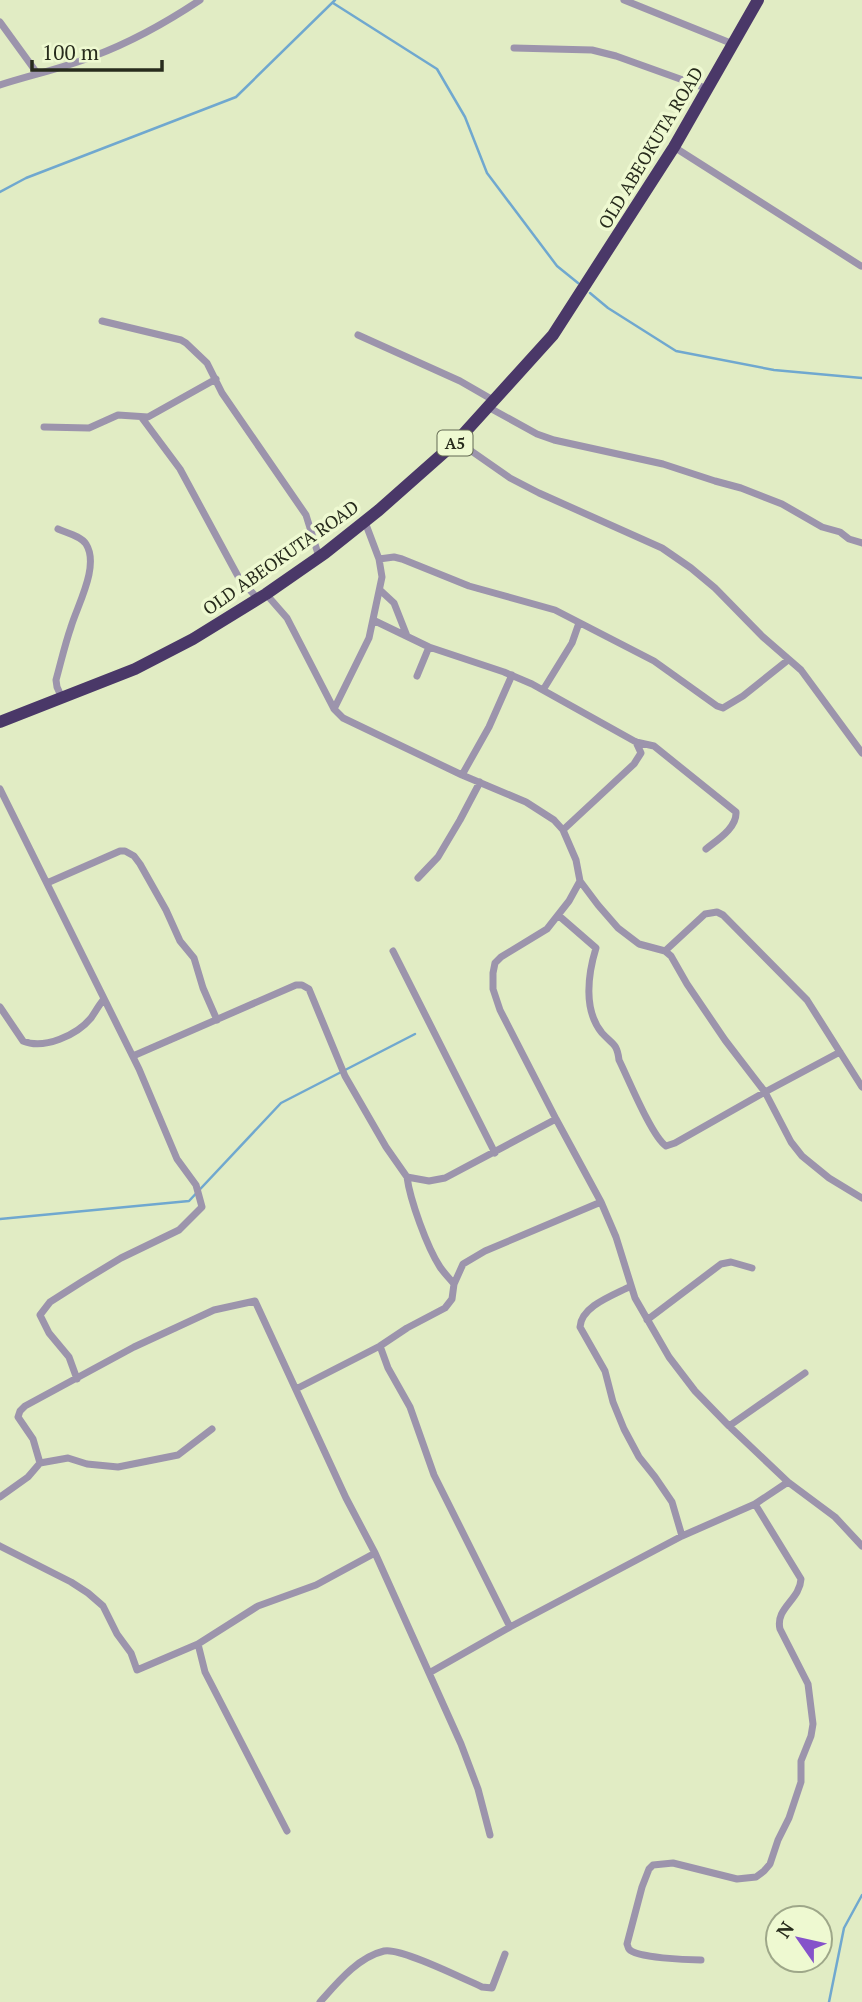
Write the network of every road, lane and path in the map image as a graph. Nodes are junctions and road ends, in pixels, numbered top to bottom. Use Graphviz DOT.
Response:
graph roads {
  1 [pos="200,0"];
  2 [pos="624,0"];
  3 [pos="758,0"];
  4 [pos="0,22"];
  5 [pos="733,44"];
  6 [pos="514,48"];
  7 [pos="37,73"];
  8 [pos="0,85"];
  9 [pos="708,89"];
  10 [pos="674,147"];
  11 [pos="862,266"];
  12 [pos="102,321"];
  13 [pos="358,335"];
  14 [pos="216,379"];
  15 [pos="491,403"];
  16 [pos="142,418"];
  17 [pos="44,427"];
  18 [pos="457,441"];
  19 [pos="365,522"];
  20 [pos="58,529"];
  21 [pos="862,543"];
  22 [pos="319,557"];
  23 [pos="379,559"];
  24 [pos="380,590"];
  25 [pos="262,597"];
  26 [pos="400,615"];
  27 [pos="373,620"];
  28 [pos="579,623"];
  29 [pos="387,626"];
  30 [pos="408,637"];
  31 [pos="429,646"];
  32 [pos="788,660"];
  33 [pos="512,675"];
  34 [pos="417,676"];
  35 [pos="543,690"];
  36 [pos="63,699"];
  37 [pos="334,709"];
  38 [pos="0,722"];
  39 [pos="636,742"];
  40 [pos="862,753"];
  41 [pos="462,775"];
  42 [pos="480,782"];
  43 [pos="0,789"];
  44 [pos="563,830"];
  45 [pos="706,849"];
  46 [pos="418,878"];
  47 [pos="580,881"];
  48 [pos="47,883"];
  49 [pos="558,915"];
  50 [pos="393,951"];
  51 [pos="665,951"];
  52 [pos="104,999"];
  53 [pos="0,1007"];
  54 [pos="217,1020"];
  55 [pos="840,1052"];
  56 [pos="133,1056"];
  57 [pos="862,1087"];
  58 [pos="765,1092"];
  59 [pos="556,1119"];
  60 [pos="495,1153"];
  61 [pos="407,1177"];
  62 [pos="862,1198"];
  63 [pos="601,1202"];
  64 [pos="751,1268"];
  65 [pos="454,1284"];
  66 [pos="631,1286"];
  67 [pos="647,1320"];
  68 [pos="380,1346"];
  69 [pos="805,1373"];
  70 [pos="77,1379"];
  71 [pos="296,1389"];
  72 [pos="729,1426"];
  73 [pos="212,1429"];
  74 [pos="40,1463"];
  75 [pos="788,1482"];
  76 [pos="0,1497"];
  77 [pos="755,1504"];
  78 [pos="682,1536"];
  79 [pos="0,1546"];
  80 [pos="862,1546"];
  81 [pos="375,1553"];
  82 [pos="510,1627"];
  83 [pos="198,1644"];
  84 [pos="429,1673"];
  85 [pos="287,1831"];
  86 [pos="490,1835"];
  87 [pos="505,1954"];
  88 [pos="701,1960"];
  89 [pos="320,2002"];
  1 -- 7 [label="street"];
  2 -- 5 [label="street"];
  3 -- 5 [label="highway, OLD ABEOKUTA ROAD / A5"];
  4 -- 7 [label="street"];
  5 -- 9 [label="highway, OLD ABEOKUTA ROAD / A5"];
  6 -- 9 [label="street"];
  7 -- 8 [label="street"];
  9 -- 10 [label="highway, OLD ABEOKUTA ROAD / A5"];
  10 -- 11 [label="street"];
  10 -- 15 [label="highway, OLD ABEOKUTA ROAD / A5"];
  12 -- 14 [label="street"];
  13 -- 15 [label="street"];
  14 -- 16 [label="street"];
  14 -- 22 [label="street"];
  15 -- 18 [label="highway, OLD ABEOKUTA ROAD / A5"];
  15 -- 21 [label="street"];
  16 -- 17 [label="street"];
  16 -- 25 [label="street"];
  18 -- 19 [label="highway, OLD ABEOKUTA ROAD / A5"];
  18 -- 32 [label="street"];
  19 -- 22 [label="highway, OLD ABEOKUTA ROAD / A5"];
  19 -- 23 [label="street"];
  20 -- 36 [label="street"];
  22 -- 25 [label="highway, OLD ABEOKUTA ROAD / A5"];
  23 -- 24 [label="street"];
  23 -- 28 [label="street"];
  24 -- 26 [label="street"];
  24 -- 27 [label="street"];
  25 -- 36 [label="highway, OLD ABEOKUTA ROAD / A5"];
  25 -- 37 [label="street"];
  26 -- 29 [label="street"];
  26 -- 30 [label="street"];
  27 -- 29 [label="street"];
  27 -- 37 [label="street"];
  28 -- 32 [label="street"];
  28 -- 35 [label="street"];
  29 -- 30 [label="street"];
  30 -- 31 [label="street"];
  31 -- 33 [label="street"];
  31 -- 34 [label="street"];
  32 -- 40 [label="street"];
  33 -- 35 [label="street"];
  33 -- 41 [label="street"];
  35 -- 39 [label="street"];
  36 -- 38 [label="highway, OLD ABEOKUTA ROAD / A5"];
  37 -- 41 [label="street"];
  39 -- 44 [label="street"];
  39 -- 45 [label="street"];
  41 -- 42 [label="street"];
  42 -- 44 [label="street"];
  42 -- 46 [label="street"];
  43 -- 48 [label="street"];
  44 -- 47 [label="street"];
  47 -- 49 [label="street"];
  47 -- 51 [label="street"];
  48 -- 52 [label="street"];
  48 -- 54 [label="street"];
  49 -- 58 [label="street"];
  49 -- 59 [label="street"];
  50 -- 60 [label="street"];
  51 -- 55 [label="street"];
  51 -- 58 [label="street"];
  52 -- 53 [label="street"];
  52 -- 56 [label="street"];
  54 -- 56 [label="street"];
  54 -- 61 [label="street"];
  55 -- 57 [label="street"];
  55 -- 58 [label="street"];
  56 -- 70 [label="street"];
  58 -- 62 [label="street"];
  59 -- 60 [label="street"];
  59 -- 63 [label="street"];
  60 -- 61 [label="street"];
  61 -- 65 [label="street"];
  63 -- 65 [label="street"];
  63 -- 66 [label="street"];
  64 -- 67 [label="street"];
  65 -- 68 [label="street"];
  66 -- 67 [label="street"];
  66 -- 78 [label="street"];
  67 -- 72 [label="street"];
  68 -- 71 [label="street"];
  68 -- 82 [label="street"];
  69 -- 72 [label="street"];
  70 -- 71 [label="street"];
  70 -- 74 [label="street"];
  71 -- 81 [label="street"];
  72 -- 75 [label="street"];
  73 -- 74 [label="street"];
  74 -- 76 [label="street"];
  75 -- 77 [label="street"];
  75 -- 80 [label="street"];
  77 -- 78 [label="street"];
  77 -- 88 [label="street"];
  78 -- 82 [label="street"];
  79 -- 83 [label="street"];
  81 -- 83 [label="street"];
  81 -- 84 [label="street"];
  82 -- 84 [label="street"];
  83 -- 85 [label="street"];
  84 -- 86 [label="street"];
  87 -- 89 [label="street"];
}
